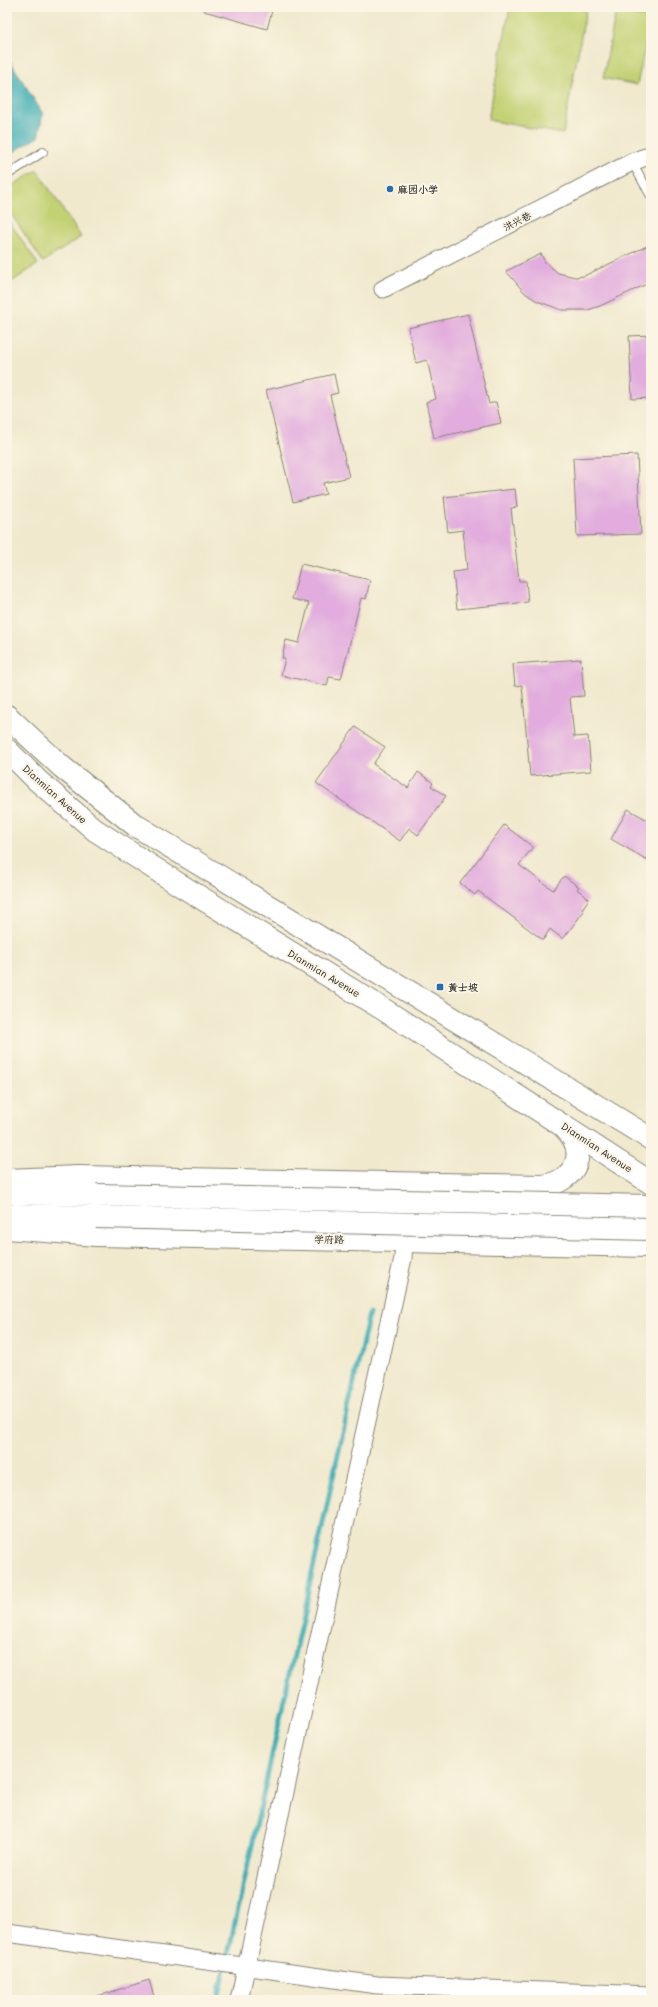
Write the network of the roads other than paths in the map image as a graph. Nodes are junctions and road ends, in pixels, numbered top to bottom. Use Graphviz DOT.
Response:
graph roads {
  1 [pos="43,152"];
  2 [pos="651,154"];
  3 [pos="632,162"];
  4 [pos="7,175"];
  5 [pos="651,196"];
  6 [pos="383,289"];
  7 [pos="7,716"];
  8 [pos="7,750"];
  9 [pos="562,1125"];
  10 [pos="651,1139"];
  11 [pos="7,1180"];
  12 [pos="651,1183"];
  13 [pos="504,1186"];
  14 [pos="7,1193"];
  15 [pos="651,1206"];
  16 [pos="7,1215"];
  17 [pos="7,1228"];
  18 [pos="651,1229"];
  19 [pos="404,1241"];
  20 [pos="505,1243"];
  21 [pos="651,1246"];
  22 [pos="7,1933"];
  23 [pos="244,1966"];
  24 [pos="651,1995"];
  25 [pos="239,2000"];
  1 -- 4 [label="lane"];
  2 -- 3 [label="street, 洪兴巷"];
  3 -- 5 [label="lane"];
  3 -- 6 [label="street, 洪兴巷"];
  7 -- 10 [label="main road"];
  8 -- 9 [label="main road, Dianmian Avenue"];
  9 -- 12 [label="main road, Dianmian Avenue"];
  9 -- 13 [label="main road"];
  11 -- 13 [label="main road"];
  13 -- 20 [label="main road"];
  14 -- 15 [label="main road, bridge"];
  16 -- 18 [label="main road, 学府路, bridge"];
  17 -- 19 [label="main road, 学府路"];
  19 -- 20 [label="main road, 学府路"];
  19 -- 23 [label="street"];
  20 -- 21 [label="main road, 学府路"];
  22 -- 23 [label="street"];
  23 -- 24 [label="street"];
  23 -- 25 [label="street"];
}
